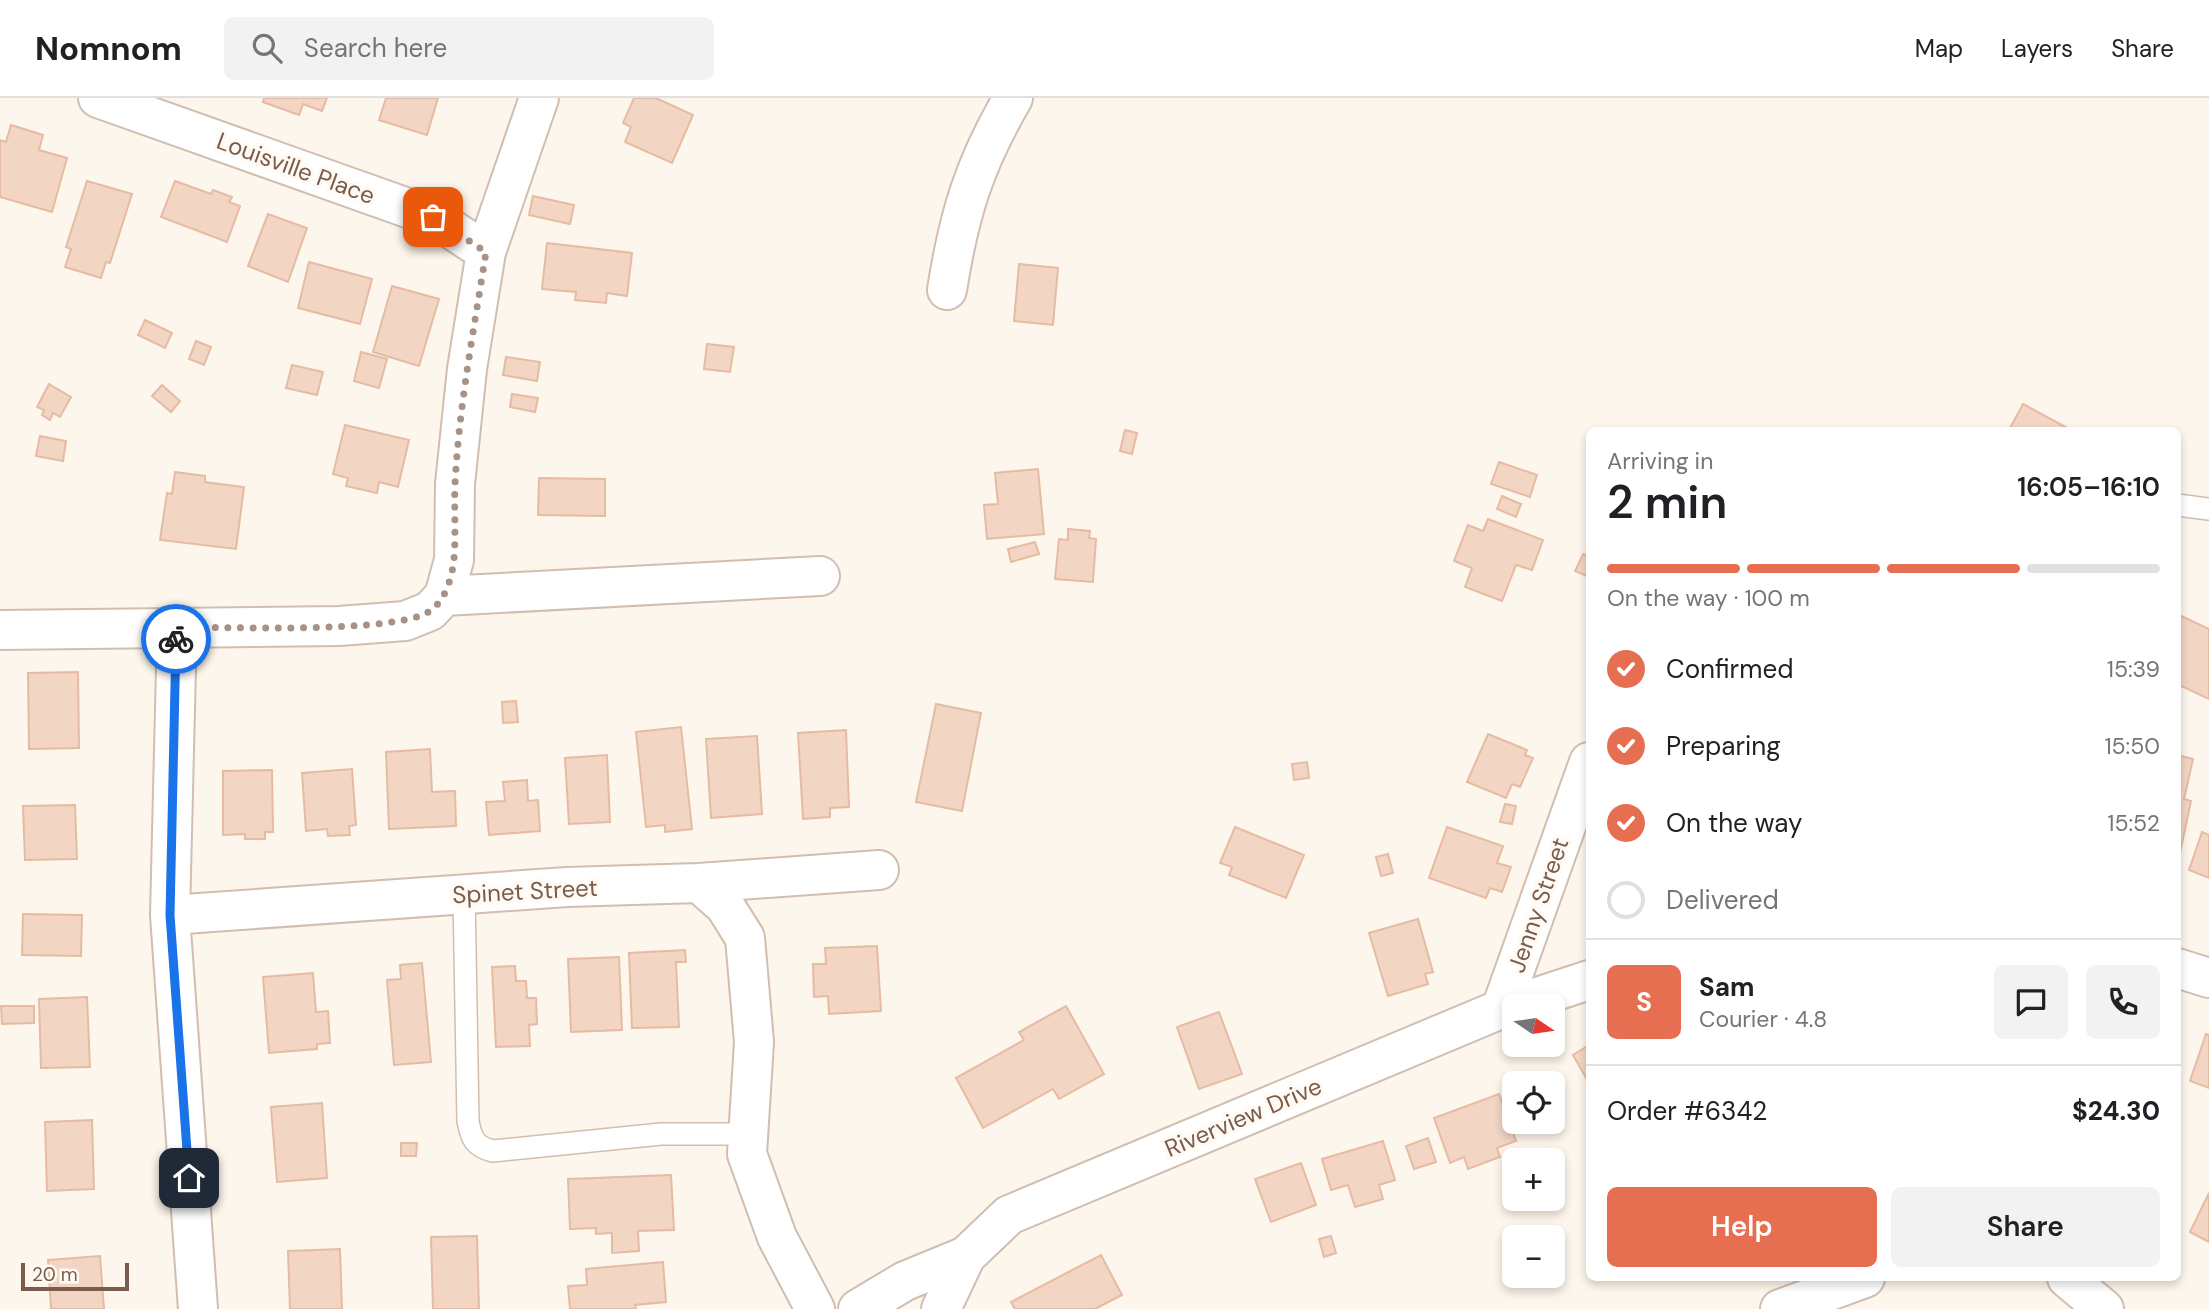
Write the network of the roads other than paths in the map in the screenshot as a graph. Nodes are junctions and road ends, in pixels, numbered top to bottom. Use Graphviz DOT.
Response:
graph roads {
  1 [pos="539,98"];
  2 [pos="1013,98"];
  3 [pos="110,100"];
  4 [pos="486,252"];
  5 [pos="947,290"];
  6 [pos="2181,506"];
  7 [pos="2209,509"];
  8 [pos="820,576"];
  9 [pos="444,596"];
  10 [pos="177,627"];
  11 [pos="0,630"];
  12 [pos="1586,769"];
  13 [pos="879,870"];
  14 [pos="699,883"];
  15 [pos="464,894"];
  16 [pos="170,915"];
  17 [pos="2181,969"];
  18 [pos="2209,978"];
  19 [pos="1586,981"];
  20 [pos="1501,1009"];
  21 [pos="748,1134"];
  22 [pos="966,1256"];
  23 [pos="1856,1281"];
  24 [pos="2071,1281"];
  25 [pos="198,1309"];
  26 [pos="815,1309"];
  27 [pos="858,1309"];
  28 [pos="941,1309"];
  29 [pos="1780,1309"];
  30 [pos="2104,1309"];
  1 -- 4 [label="street"];
  2 -- 5 [label="street"];
  3 -- 4 [label="street, Louisville Place"];
  4 -- 9 [label="street"];
  6 -- 7 [label="lane"];
  8 -- 9 [label="street"];
  9 -- 10 [label="street"];
  10 -- 11 [label="street"];
  10 -- 16 [label="street"];
  12 -- 20 [label="street, Jenny Street"];
  13 -- 14 [label="street, Spinet Street"];
  14 -- 15 [label="street, Spinet Street"];
  14 -- 21 [label="street"];
  15 -- 16 [label="street, Spinet Street"];
  15 -- 21 [label="lane"];
  16 -- 25 [label="street"];
  17 -- 18 [label="street"];
  19 -- 20 [label="street, Riverview Drive"];
  20 -- 22 [label="street, Riverview Drive"];
  21 -- 26 [label="street"];
  22 -- 27 [label="street"];
  22 -- 28 [label="street, Riverview Drive"];
  23 -- 29 [label="street"];
  24 -- 30 [label="street"];
}
